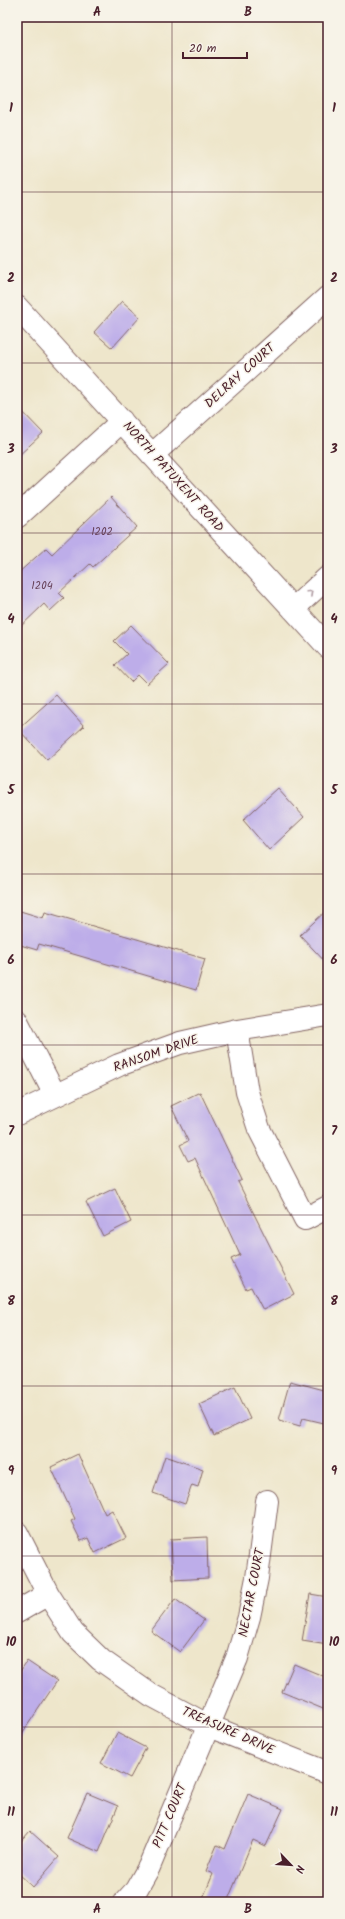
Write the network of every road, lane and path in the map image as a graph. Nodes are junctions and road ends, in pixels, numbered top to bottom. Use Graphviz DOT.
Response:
graph roads {
  1 [pos="328,297"];
  2 [pos="17,307"];
  3 [pos="122,421"];
  4 [pos="152,455"];
  5 [pos="17,517"];
  6 [pos="328,577"];
  7 [pos="293,609"];
  8 [pos="328,647"];
  9 [pos="328,1015"];
  10 [pos="17,1020"];
  11 [pos="237,1030"];
  12 [pos="55,1095"];
  13 [pos="17,1114"];
  14 [pos="328,1207"];
  15 [pos="267,1501"];
  16 [pos="17,1533"];
  17 [pos="48,1594"];
  18 [pos="17,1612"];
  19 [pos="208,1726"];
  20 [pos="328,1773"];
  21 [pos="125,1902"];
  1 -- 4 [label="street, DELRAY COURT"];
  2 -- 3 [label="street, NORTH PATUXENT ROAD"];
  3 -- 4 [label="street, NORTH PATUXENT ROAD"];
  3 -- 5 [label="street"];
  4 -- 7 [label="street, NORTH PATUXENT ROAD"];
  7 -- 6 [label="street, one-way"];
  7 -- 8 [label="street, NORTH PATUXENT ROAD"];
  9 -- 11 [label="street, RANSOM DRIVE"];
  10 -- 12 [label="street"];
  11 -- 12 [label="street, RANSOM DRIVE"];
  11 -- 14 [label="street"];
  12 -- 13 [label="street, RANSOM DRIVE"];
  15 -- 19 [label="street, NECTAR COURT"];
  16 -- 17 [label="street, TREASURE DRIVE"];
  17 -- 18 [label="street"];
  17 -- 19 [label="street, TREASURE DRIVE"];
  19 -- 20 [label="street, TREASURE DRIVE"];
  19 -- 21 [label="street, PITT COURT"];
}
